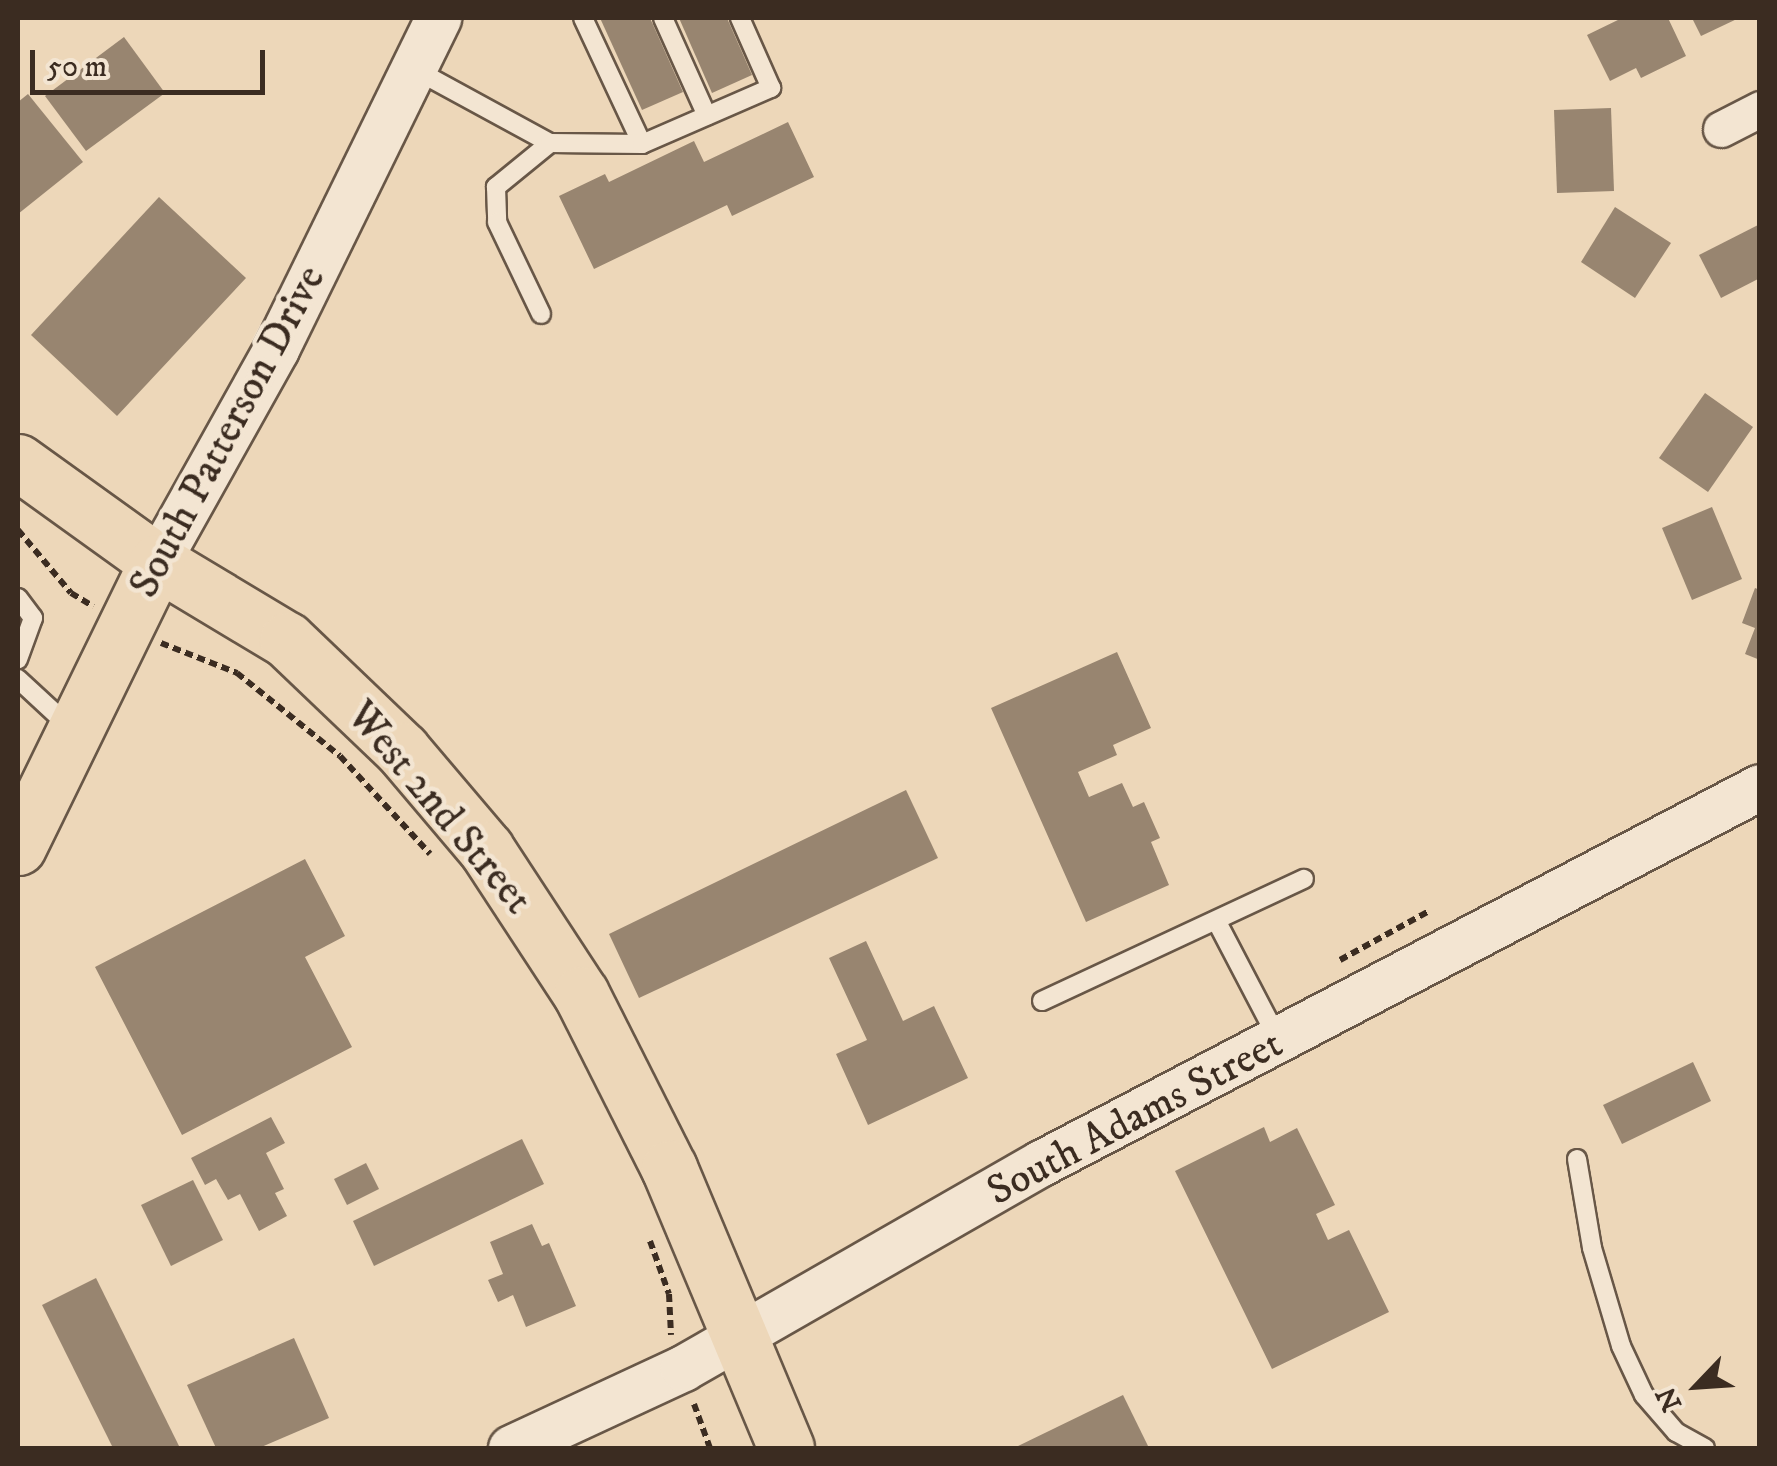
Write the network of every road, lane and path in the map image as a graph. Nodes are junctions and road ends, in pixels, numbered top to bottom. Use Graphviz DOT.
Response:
graph roads {
  1 [pos="438,18"];
  2 [pos="582,18"];
  3 [pos="663,18"];
  4 [pos="740,18"];
  5 [pos="414,68"];
  6 [pos="1760,109"];
  7 [pos="707,116"];
  8 [pos="1720,129"];
  9 [pos="550,143"];
  10 [pos="642,144"];
  11 [pos="541,314"];
  12 [pos="18,462"];
  13 [pos="18,530"];
  14 [pos="157,562"];
  15 [pos="71,593"];
  16 [pos="18,598"];
  17 [pos="18,659"];
  18 [pos="191,659"];
  19 [pos="18,679"];
  20 [pos="74,731"];
  21 [pos="1760,787"];
  22 [pos="18,847"];
  23 [pos="440,865"];
  24 [pos="1304,879"];
  25 [pos="1218,924"];
  26 [pos="1042,1001"];
  27 [pos="1279,1042"];
  28 [pos="1576,1159"];
  29 [pos="645,1228"];
  30 [pos="739,1334"];
  31 [pos="673,1342"];
  32 [pos="694,1414"];
  33 [pos="511,1448"];
  34 [pos="710,1448"];
  35 [pos="786,1448"];
  36 [pos="1705,1448"];
  1 -- 5 [label="street, South Patterson Drive"];
  2 -- 10 [label="lane"];
  3 -- 7 [label="lane"];
  4 -- 7 [label="lane"];
  5 -- 9 [label="lane"];
  5 -- 14 [label="street, South Patterson Drive"];
  6 -- 8 [label="street"];
  7 -- 10 [label="lane"];
  9 -- 10 [label="lane"];
  9 -- 11 [label="lane"];
  12 -- 14 [label="main road, West 2nd Street"];
  13 -- 15 [label="path"];
  14 -- 20 [label="main road, South Patterson Drive"];
  14 -- 30 [label="main road, West 2nd Street"];
  16 -- 17 [label="lane"];
  18 -- 23 [label="path"];
  19 -- 20 [label="lane"];
  20 -- 22 [label="main road, South Patterson Drive"];
  21 -- 27 [label="street, South Adams Street"];
  24 -- 25 [label="lane"];
  25 -- 26 [label="lane"];
  25 -- 27 [label="lane"];
  27 -- 30 [label="street, South Adams Street"];
  28 -- 36 [label="lane"];
  29 -- 31 [label="path"];
  30 -- 33 [label="street, South Adams Street"];
  30 -- 35 [label="main road, West 2nd Street"];
  32 -- 34 [label="path"];
}
